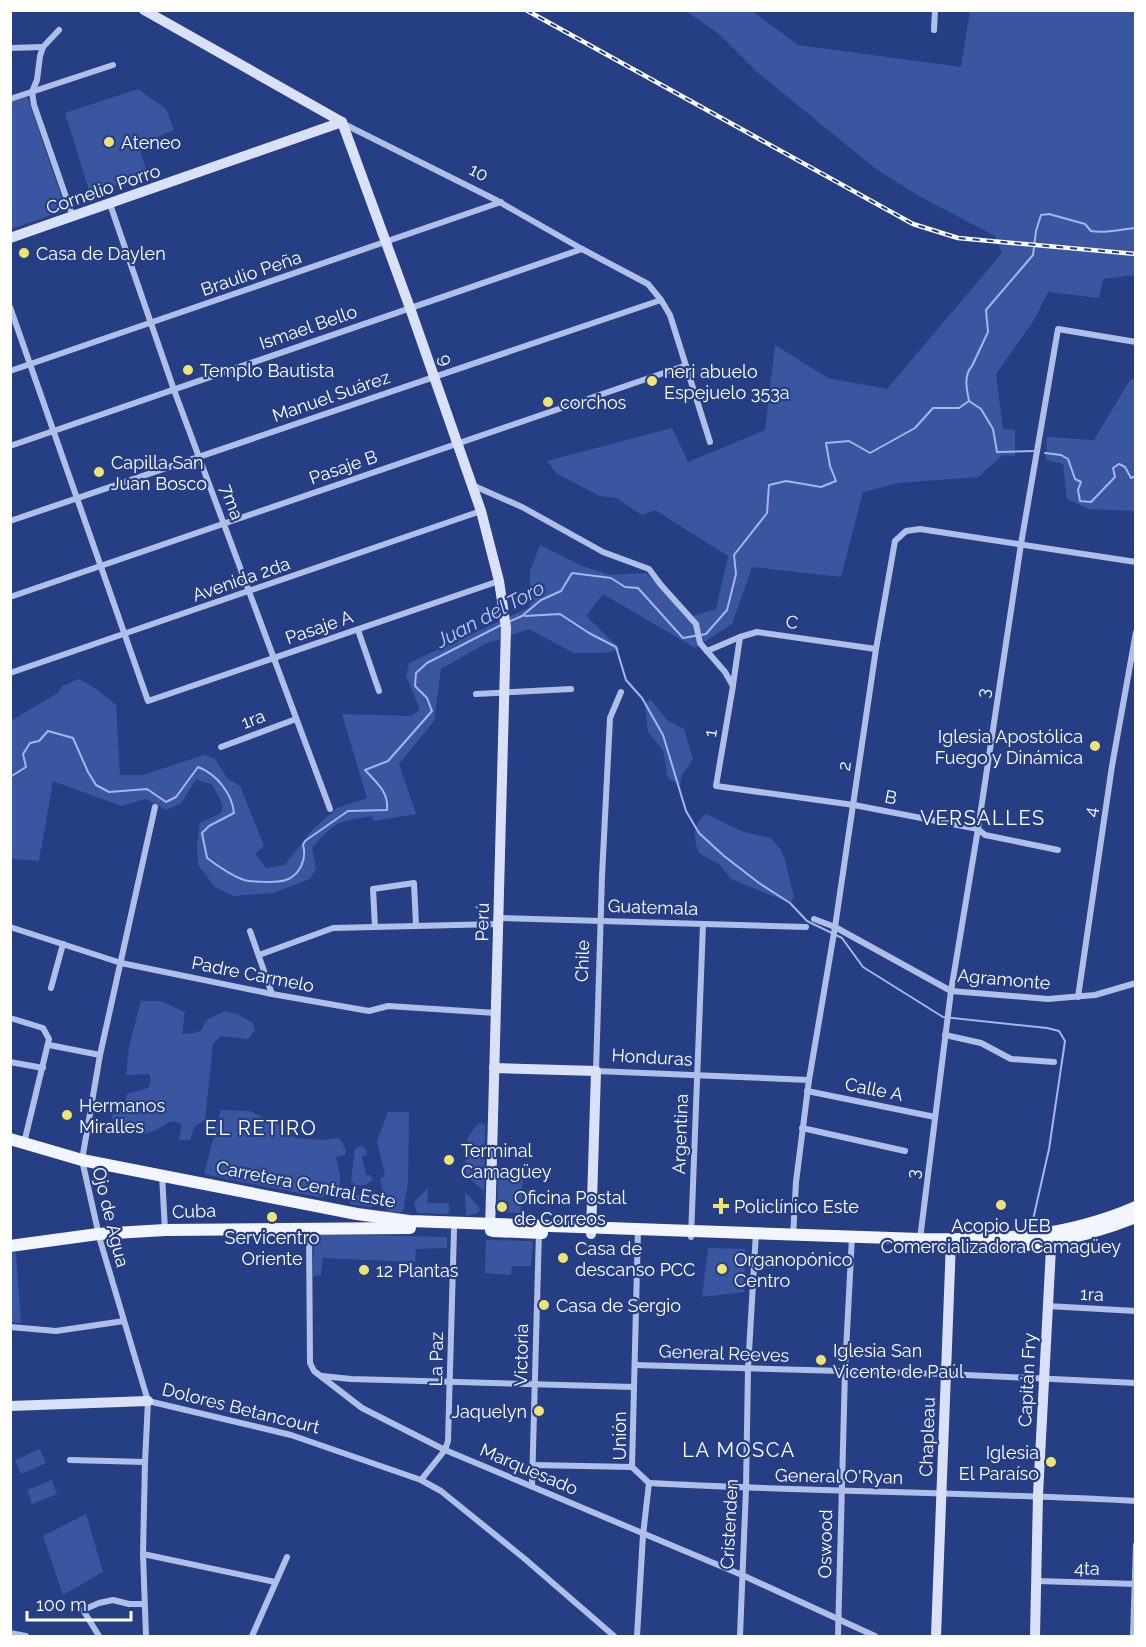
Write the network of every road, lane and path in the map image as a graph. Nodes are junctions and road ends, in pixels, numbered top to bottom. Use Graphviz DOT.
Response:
graph roads {
  1 [pos="144,10"];
  2 [pos="934,10"];
  3 [pos="59,30"];
  4 [pos="934,30"];
  5 [pos="43,47"];
  6 [pos="10,48"];
  7 [pos="112,65"];
  8 [pos="32,92"];
  9 [pos="10,99"];
  10 [pos="342,122"];
  11 [pos="501,202"];
  12 [pos="110,204"];
  13 [pos="73,217"];
  14 [pos="10,238"];
  15 [pos="386,241"];
  16 [pos="582,249"];
  17 [pos="661,300"];
  18 [pos="10,307"];
  19 [pos="410,308"];
  20 [pos="151,324"];
  21 [pos="1136,342"];
  22 [pos="30,365"];
  23 [pos="684,366"];
  24 [pos="10,371"];
  25 [pos="434,377"];
  26 [pos="174,390"];
  27 [pos="52,431"];
  28 [pos="710,442"];
  29 [pos="457,444"];
  30 [pos="10,446"];
  31 [pos="200,457"];
  32 [pos="471,485"];
  33 [pos="76,499"];
  34 [pos="481,511"];
  35 [pos="10,521"];
  36 [pos="224,524"];
  37 [pos="1021,544"];
  38 [pos="1136,562"];
  39 [pos="100,566"];
  40 [pos="499,581"];
  41 [pos="249,592"];
  42 [pos="10,597"];
  43 [pos="504,613"];
  44 [pos="358,630"];
  45 [pos="1136,632"];
  46 [pos="124,634"];
  47 [pos="740,637"];
  48 [pos="876,649"];
  49 [pos="707,651"];
  50 [pos="274,658"];
  51 [pos="10,673"];
  52 [pos="733,686"];
  53 [pos="571,689"];
  54 [pos="380,692"];
  55 [pos="621,692"];
  56 [pos="476,694"];
  57 [pos="504,694"];
  58 [pos="296,719"];
  59 [pos="222,747"];
  60 [pos="716,786"];
  61 [pos="854,805"];
  62 [pos="154,807"];
  63 [pos="330,809"];
  64 [pos="978,829"];
  65 [pos="1058,850"];
  66 [pos="814,919"];
  67 [pos="600,920"];
  68 [pos="498,921"];
  69 [pos="703,924"];
  70 [pos="416,925"];
  71 [pos="10,927"];
  72 [pos="375,927"];
  73 [pos="806,927"];
  74 [pos="835,927"];
  75 [pos="250,931"];
  76 [pos="63,944"];
  77 [pos="259,955"];
  78 [pos="121,963"];
  79 [pos="1136,983"];
  80 [pos="51,988"];
  81 [pos="951,991"];
  82 [pos="272,994"];
  83 [pos="1078,997"];
  84 [pos="496,1014"];
  85 [pos="10,1018"];
  86 [pos="945,1035"];
  87 [pos="49,1045"];
  88 [pos="100,1055"];
  89 [pos="10,1062"];
  90 [pos="1054,1062"];
  91 [pos="43,1068"];
  92 [pos="494,1068"];
  93 [pos="596,1071"];
  94 [pos="698,1076"];
  95 [pos="808,1080"];
  96 [pos="807,1091"];
  97 [pos="935,1117"];
  98 [pos="802,1128"];
  99 [pos="10,1140"];
  100 [pos="24,1143"];
  101 [pos="905,1151"];
  102 [pos="82,1160"];
  103 [pos="162,1175"];
  104 [pos="1136,1207"];
  105 [pos="342,1211"];
  106 [pos="357,1214"];
  107 [pos="1136,1217"];
  108 [pos="491,1223"];
  109 [pos="309,1228"];
  110 [pos="342,1228"];
  111 [pos="357,1228"];
  112 [pos="379,1228"];
  113 [pos="539,1228"];
  114 [pos="165,1230"];
  115 [pos="454,1230"];
  116 [pos="591,1230"];
  117 [pos="638,1232"];
  118 [pos="99,1234"];
  119 [pos="691,1234"];
  120 [pos="756,1235"];
  121 [pos="793,1237"];
  122 [pos="1050,1239"];
  123 [pos="852,1240"];
  124 [pos="920,1243"];
  125 [pos="951,1243"];
  126 [pos="10,1246"];
  127 [pos="1047,1306"];
  128 [pos="1136,1311"];
  129 [pos="124,1321"];
  130 [pos="10,1327"];
  131 [pos="635,1365"];
  132 [pos="748,1369"];
  133 [pos="845,1371"];
  134 [pos="946,1374"];
  135 [pos="321,1376"];
  136 [pos="1044,1379"];
  137 [pos="450,1381"];
  138 [pos="535,1383"];
  139 [pos="1136,1383"];
  140 [pos="634,1387"];
  141 [pos="148,1401"];
  142 [pos="10,1406"];
  143 [pos="445,1450"];
  144 [pos="70,1460"];
  145 [pos="144,1462"];
  146 [pos="533,1465"];
  147 [pos="632,1467"];
  148 [pos="421,1480"];
  149 [pos="649,1483"];
  150 [pos="532,1486"];
  151 [pos="746,1489"];
  152 [pos="841,1491"];
  153 [pos="941,1493"];
  154 [pos="1038,1496"];
  155 [pos="1136,1501"];
  156 [pos="643,1535"];
  157 [pos="1136,1545"];
  158 [pos="144,1554"];
  159 [pos="287,1557"];
  160 [pos="742,1575"];
  161 [pos="1037,1581"];
  162 [pos="274,1582"];
  163 [pos="1135,1584"];
  164 [pos="144,1604"];
  165 [pos="838,1620"];
  166 [pos="10,1633"];
  167 [pos="26,1636"];
  168 [pos="99,1636"];
  169 [pos="146,1636"];
  170 [pos="252,1636"];
  171 [pos="614,1636"];
  172 [pos="637,1636"];
  173 [pos="740,1636"];
  174 [pos="838,1636"];
  175 [pos="874,1636"];
  176 [pos="936,1636"];
  177 [pos="1035,1636"];
  178 [pos="1133,1636"];
  1 -- 10 [label="street, 10"];
  2 -- 4 [label="street"];
  3 -- 5 [label="street"];
  5 -- 6 [label="street"];
  5 -- 8 [label="street"];
  7 -- 8 [label="street"];
  8 -- 9 [label="street"];
  8 -- 13 [label="street"];
  10 -- 11 [label="street, 10"];
  10 -- 12 [label="street, Cornelio Porro"];
  10 -- 15 [label="street, 9"];
  11 -- 15 [label="street, Braulio Peña"];
  11 -- 16 [label="street, 10"];
  12 -- 13 [label="street, Cornelio Porro"];
  12 -- 20 [label="street, 7ma"];
  13 -- 14 [label="street, Cornelio Porro"];
  15 -- 19 [label="street, 9"];
  15 -- 20 [label="street, Braulio Peña"];
  16 -- 17 [label="street, 10"];
  16 -- 19 [label="street, Ismael Bello"];
  17 -- 23 [label="street, 10"];
  17 -- 25 [label="street, Manuel Suárez"];
  18 -- 22 [label="street"];
  19 -- 25 [label="street, 9"];
  19 -- 26 [label="street, Ismael Bello"];
  20 -- 22 [label="street, Braulio Peña"];
  20 -- 26 [label="street, 7ma"];
  21 -- 37 [label="street, 3"];
  22 -- 24 [label="street, Braulio Peña"];
  22 -- 27 [label="street"];
  23 -- 28 [label="street, 10"];
  23 -- 29 [label="street, Pasaje B"];
  25 -- 29 [label="street, 9"];
  25 -- 31 [label="street, Manuel Suárez"];
  26 -- 27 [label="street, Ismael Bello"];
  26 -- 31 [label="street, 7ma"];
  27 -- 30 [label="street, Ismael Bello"];
  27 -- 33 [label="street"];
  29 -- 32 [label="street, 9"];
  29 -- 36 [label="street, Pasaje B"];
  31 -- 33 [label="street, Manuel Suárez"];
  31 -- 36 [label="street, 7ma"];
  32 -- 34 [label="street, 9"];
  32 -- 49 [label="street"];
  33 -- 35 [label="street, Manuel Suárez"];
  33 -- 39 [label="street"];
  34 -- 40 [label="street, 9"];
  34 -- 41 [label="street, Avenida 2da"];
  36 -- 39 [label="street, Pasaje B"];
  36 -- 41 [label="street, 7ma"];
  37 -- 38 [label="street, 2"];
  37 -- 48 [label="street, 2"];
  37 -- 64 [label="street, 3"];
  39 -- 42 [label="street, Pasaje B"];
  39 -- 46 [label="street"];
  40 -- 43 [label="street, 9"];
  40 -- 44 [label="street, Pasaje A"];
  41 -- 46 [label="street, Avenida 2da"];
  41 -- 50 [label="street, 7ma"];
  43 -- 57 [label="street, Perú"];
  44 -- 50 [label="street, Pasaje A"];
  44 -- 54 [label="street"];
  45 -- 83 [label="street, 4"];
  46 -- 50 [label="street, Pasaje A"];
  46 -- 51 [label="street, Avenida 2da"];
  47 -- 48 [label="street, C"];
  47 -- 49 [label="street, C"];
  47 -- 52 [label="street, 1"];
  48 -- 61 [label="street, 2"];
  49 -- 52 [label="street"];
  50 -- 58 [label="street, 7ma"];
  52 -- 60 [label="street, 1"];
  53 -- 57 [label="street"];
  55 -- 67 [label="street, Chile"];
  56 -- 57 [label="street"];
  57 -- 68 [label="street, Perú"];
  58 -- 59 [label="street, 1ra"];
  58 -- 63 [label="street, 7ma"];
  60 -- 61 [label="street, B"];
  61 -- 64 [label="street, B"];
  61 -- 74 [label="street, 2"];
  62 -- 78 [label="street, Ojo de Agua"];
  64 -- 65 [label="street, B"];
  64 -- 81 [label="street, 3"];
  66 -- 74 [label="street, Agramonte"];
  67 -- 68 [label="street, Guatemala"];
  67 -- 69 [label="street, Guatemala"];
  67 -- 93 [label="street, Chile"];
  68 -- 70 [label="street, Guatemala"];
  68 -- 84 [label="street, Perú"];
  69 -- 73 [label="street, Guatemala"];
  69 -- 94 [label="street, Argentina"];
  70 -- 72 [label="street, Guatemala"];
  70 -- 72 [label="street"];
  71 -- 76 [label="street, Padre Carmelo"];
  72 -- 77 [label="street, Guatemala"];
  74 -- 81 [label="street, Agramonte"];
  74 -- 95 [label="street, 2"];
  75 -- 77 [label="street"];
  76 -- 78 [label="street, Padre Carmelo"];
  76 -- 80 [label="street"];
  77 -- 82 [label="street"];
  78 -- 82 [label="street, Padre Carmelo"];
  78 -- 88 [label="street, Ojo de Agua"];
  79 -- 83 [label="street, Agramonte"];
  81 -- 83 [label="street, Agramonte"];
  81 -- 86 [label="street, 3"];
  82 -- 84 [label="street, Padre Carmelo"];
  84 -- 92 [label="street, Perú"];
  85 -- 87 [label="street"];
  86 -- 90 [label="street"];
  86 -- 97 [label="street, 3"];
  87 -- 88 [label="street"];
  87 -- 91 [label="street"];
  88 -- 102 [label="street, Ojo de Agua"];
  89 -- 91 [label="street"];
  91 -- 100 [label="street"];
  92 -- 93 [label="street, Honduras"];
  92 -- 108 [label="street, Perú"];
  93 -- 94 [label="street, Honduras"];
  93 -- 116 [label="street, Chile"];
  94 -- 95 [label="street, Honduras"];
  94 -- 119 [label="street, Argentina"];
  95 -- 96 [label="street, 2"];
  96 -- 97 [label="street, Calle A"];
  96 -- 98 [label="street, 2"];
  97 -- 124 [label="street, 3"];
  98 -- 101 [label="street"];
  98 -- 121 [label="street, 2"];
  99 -- 100 [label="main road, Carretera Central Este"];
  100 -- 102 [label="main road, Carretera Central Este"];
  102 -- 103 [label="main road, Carretera Central Este"];
  102 -- 118 [label="street, Ojo de Agua"];
  103 -- 105 [label="main road, Carretera Central Este"];
  103 -- 114 [label="street"];
  104 -- 122 [label="main road, Carretera Central Este"];
  105 -- 106 [label="main road, Carretera Central Este"];
  105 -- 110 [label="main road"];
  106 -- 108 [label="main road, Carretera Central Este"];
  106 -- 111 [label="main road"];
  107 -- 122 [label="main road, Carretera Central Este"];
  108 -- 113 [label="main road, Carretera Central Este"];
  108 -- 115 [label="main road, Carretera Central Este"];
  109 -- 110 [label="main road, Cuba"];
  109 -- 114 [label="main road, Cuba"];
  109 -- 135 [label="street, Marquesado"];
  110 -- 111 [label="main road, Cuba"];
  111 -- 112 [label="main road, Cuba"];
  112 -- 115 [label="main road, Carretera Central Este"];
  113 -- 116 [label="main road, Carretera Central Este"];
  113 -- 138 [label="street, Victoria"];
  114 -- 118 [label="main road, Cuba"];
  115 -- 137 [label="street, La Paz"];
  116 -- 117 [label="main road, Carretera Central Este"];
  117 -- 119 [label="main road, Carretera Central Este"];
  117 -- 131 [label="street, Unión"];
  118 -- 126 [label="main road, Cuba"];
  118 -- 129 [label="street, Ojo de Agua"];
  119 -- 120 [label="main road, Carretera Central Este"];
  120 -- 121 [label="main road, Carretera Central Este"];
  120 -- 132 [label="street, Cristenden"];
  121 -- 123 [label="main road, Carretera Central Este"];
  122 -- 125 [label="main road, Carretera Central Este"];
  122 -- 127 [label="street, Capitán Fry"];
  123 -- 124 [label="main road, Carretera Central Este"];
  123 -- 133 [label="street, Oswood"];
  124 -- 125 [label="main road, Carretera Central Este"];
  125 -- 134 [label="street, Chapleau"];
  127 -- 128 [label="street, 1ra"];
  127 -- 136 [label="street, Capitán Fry"];
  129 -- 130 [label="street"];
  129 -- 141 [label="street, Ojo de Agua"];
  131 -- 132 [label="street, General Reeves"];
  131 -- 140 [label="street, Unión"];
  132 -- 133 [label="street, General Reeves"];
  132 -- 151 [label="street, Cristenden"];
  133 -- 134 [label="street, General Reeves"];
  133 -- 152 [label="street, Oswood"];
  134 -- 136 [label="street, General Reeves"];
  134 -- 153 [label="street, Chapleau"];
  135 -- 137 [label="street"];
  135 -- 143 [label="street, Marquesado"];
  136 -- 139 [label="street, General Reeves"];
  136 -- 154 [label="street, Capitán Fry"];
  137 -- 138 [label="street"];
  137 -- 143 [label="street, La Paz"];
  138 -- 140 [label="street"];
  138 -- 146 [label="street, Victoria"];
  140 -- 147 [label="street, Unión"];
  141 -- 142 [label="street, Dolores Betancourt"];
  141 -- 145 [label="street, Ojo de Agua"];
  141 -- 148 [label="street, Dolores Betancourt"];
  143 -- 148 [label="street"];
  143 -- 150 [label="street, Marquesado"];
  144 -- 145 [label="street"];
  145 -- 158 [label="street, Ojo de Agua"];
  146 -- 147 [label="street"];
  146 -- 150 [label="street, Victoria"];
  147 -- 149 [label="street, Unión"];
  148 -- 171 [label="street, Dolores Betancourt"];
  149 -- 151 [label="street, General O'Ryan"];
  149 -- 156 [label="street"];
  150 -- 156 [label="street, Marquesado"];
  151 -- 152 [label="street, General O'Ryan"];
  151 -- 160 [label="street, Cristenden"];
  152 -- 153 [label="street, General O'Ryan"];
  152 -- 165 [label="street, Oswood"];
  153 -- 154 [label="street, General O'Ryan"];
  153 -- 176 [label="street, Chapleau"];
  154 -- 155 [label="street, General O'Ryan"];
  154 -- 161 [label="street, Capitán Fry"];
  156 -- 160 [label="street, Marquesado"];
  156 -- 172 [label="street"];
  157 -- 163 [label="street"];
  158 -- 162 [label="street"];
  158 -- 164 [label="street, Ojo de Agua"];
  159 -- 162 [label="street"];
  160 -- 165 [label="street, Marquesado"];
  160 -- 173 [label="street, Cristenden"];
  161 -- 163 [label="street, 4ta"];
  161 -- 177 [label="street, Capitán Fry"];
  162 -- 170 [label="street"];
  163 -- 178 [label="street"];
  164 -- 168 [label="street"];
  164 -- 169 [label="street, Ojo de Agua"];
  165 -- 174 [label="street, Oswood"];
  165 -- 175 [label="street, Marquesado"];
  166 -- 167 [label="street"];
}
